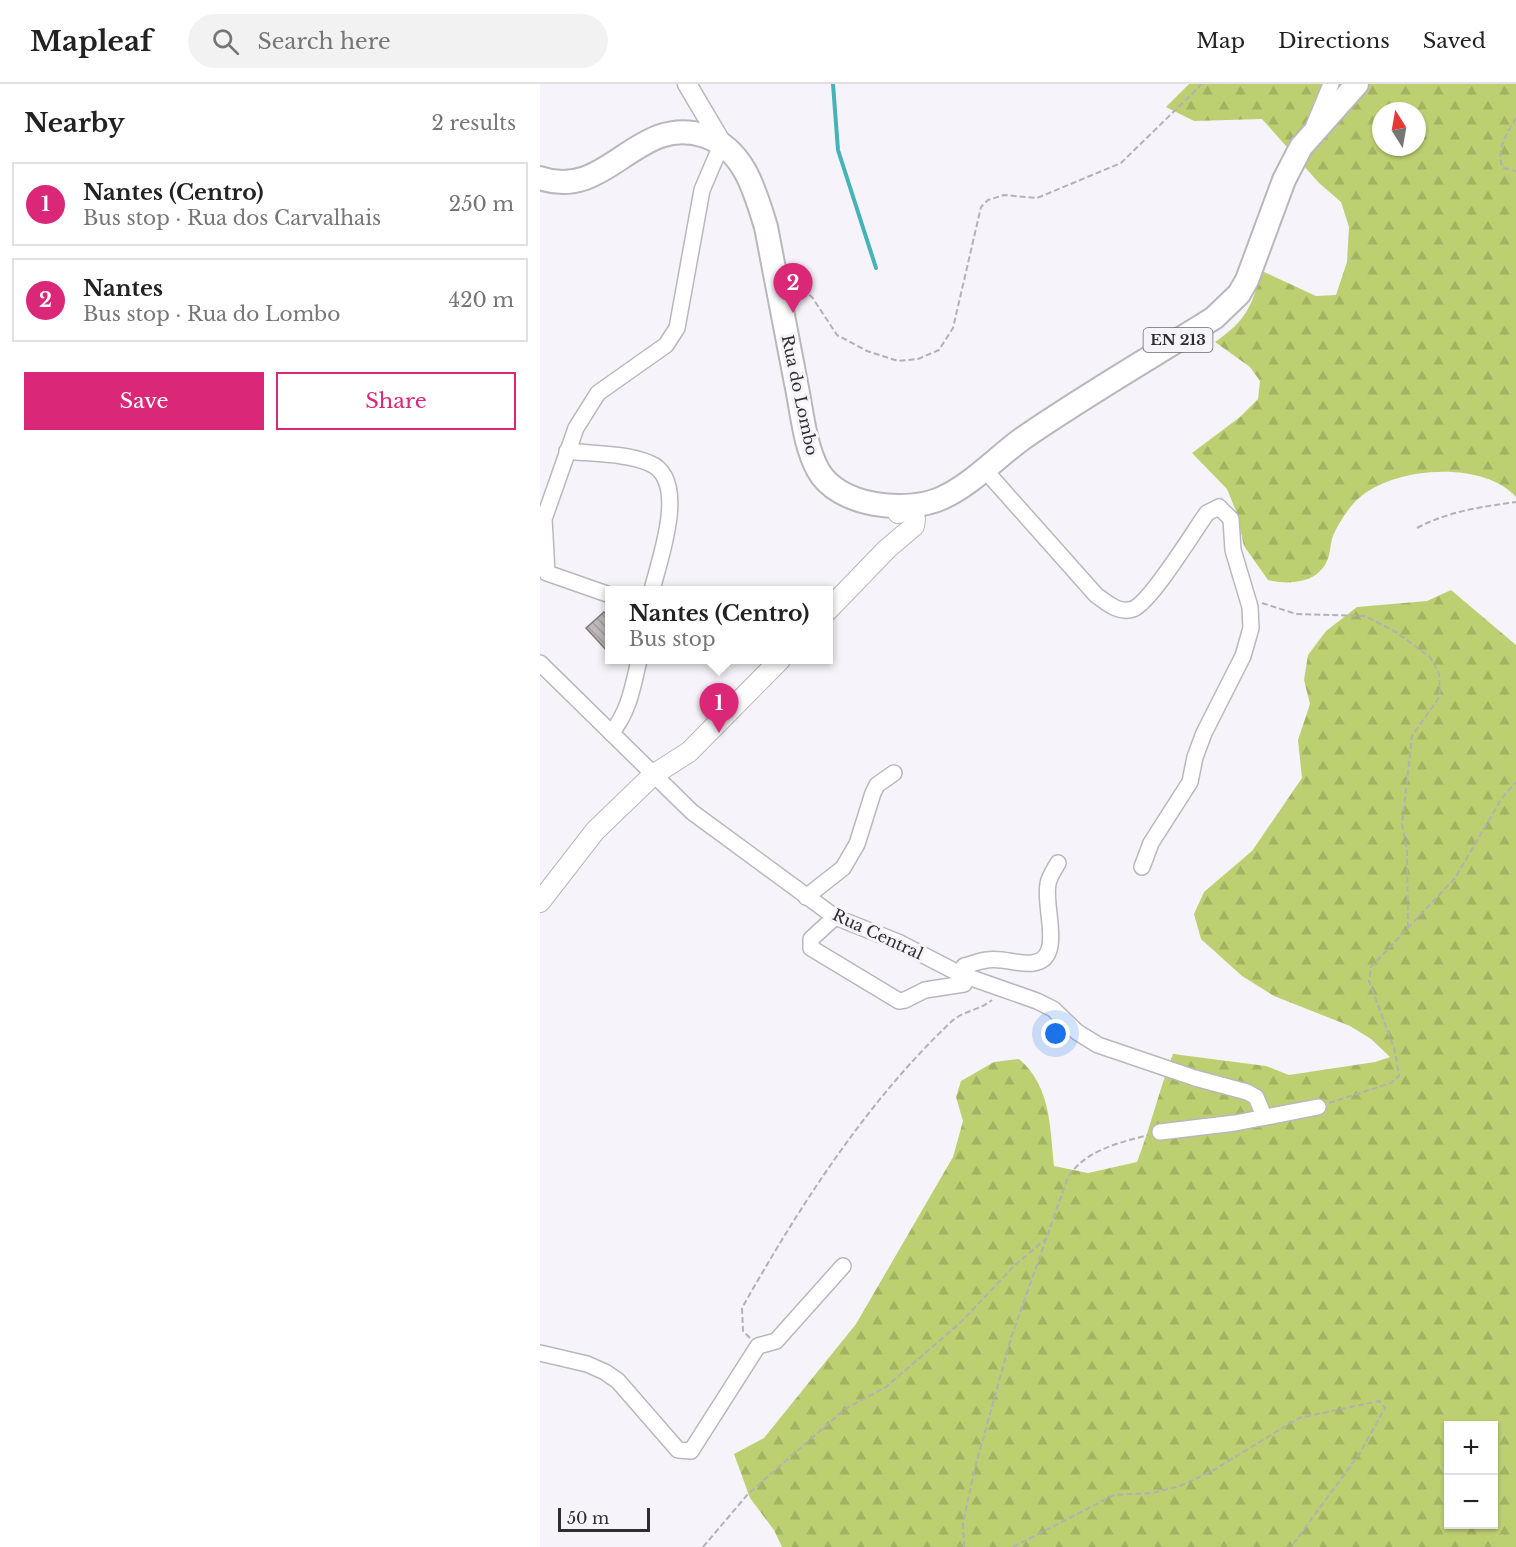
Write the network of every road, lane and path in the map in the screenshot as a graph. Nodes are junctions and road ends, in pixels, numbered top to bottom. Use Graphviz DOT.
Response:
graph roads {
  1 [pos="687,84"];
  2 [pos="1202,84"];
  3 [pos="1331,84"];
  4 [pos="1357,84"];
  5 [pos="1516,118"];
  6 [pos="1311,134"];
  7 [pos="722,143"];
  8 [pos="1516,171"];
  9 [pos="540,178"];
  10 [pos="774,268"];
  11 [pos="567,452"];
  12 [pos="984,469"];
  13 [pos="1516,502"];
  14 [pos="543,508"];
  15 [pos="902,517"];
  16 [pos="1418,528"];
  17 [pos="653,586"];
  18 [pos="605,594"];
  19 [pos="1248,599"];
  20 [pos="833,605"];
  21 [pos="540,663"];
  22 [pos="638,664"];
  23 [pos="776,664"];
  24 [pos="611,733"];
  25 [pos="894,773"];
  26 [pos="654,775"];
  27 [pos="1516,782"];
  28 [pos="1058,863"];
  29 [pos="1142,867"];
  30 [pos="806,897"];
  31 [pos="540,902"];
  32 [pos="835,917"];
  33 [pos="1408,929"];
  34 [pos="964,975"];
  35 [pos="998,987"];
  36 [pos="1318,1107"];
  37 [pos="1264,1116"];
  38 [pos="1160,1132"];
  39 [pos="1048,1238"];
  40 [pos="843,1266"];
  41 [pos="758,1346"];
  42 [pos="540,1353"];
  43 [pos="703,1547"];
  44 [pos="964,1547"];
  45 [pos="1013,1547"];
  46 [pos="1291,1547"];
  1 -- 7 [label="street"];
  2 -- 10 [label="path"];
  3 -- 6 [label="street"];
  4 -- 6 [label="main road, EN 213"];
  5 -- 8 [label="path"];
  6 -- 12 [label="main road, EN 213"];
  7 -- 9 [label="main road, Rua do Lombo / EN 213"];
  7 -- 10 [label="main road, Rua do Lombo / EN 213"];
  7 -- 11 [label="street"];
  10 -- 15 [label="main road, Rua do Lombo / EN 213"];
  11 -- 14 [label="street"];
  11 -- 17 [label="street"];
  12 -- 15 [label="main road, EN 213"];
  12 -- 19 [label="street"];
  13 -- 16 [label="path"];
  14 -- 18 [label="street"];
  15 -- 20 [label="main road"];
  19 -- 29 [label="street"];
  19 -- 33 [label="path"];
  21 -- 24 [label="street, Rua Central"];
  22 -- 24 [label="street"];
  23 -- 26 [label="main road"];
  24 -- 26 [label="street, Rua Central"];
  25 -- 30 [label="street"];
  26 -- 30 [label="street, Rua Central"];
  26 -- 31 [label="main road"];
  27 -- 33 [label="path"];
  28 -- 34 [label="street"];
  30 -- 32 [label="street, Rua Central"];
  32 -- 34 [label="street, Rua Central"];
  32 -- 34 [label="street"];
  33 -- 36 [label="path"];
  34 -- 35 [label="street, Rua Central"];
  35 -- 37 [label="street, Rua Central"];
  35 -- 41 [label="path"];
  36 -- 37 [label="street"];
  37 -- 38 [label="street"];
  38 -- 39 [label="path"];
  39 -- 43 [label="path"];
  39 -- 44 [label="path"];
  40 -- 41 [label="street"];
  41 -- 42 [label="street"];
  45 -- 46 [label="path"];
}
